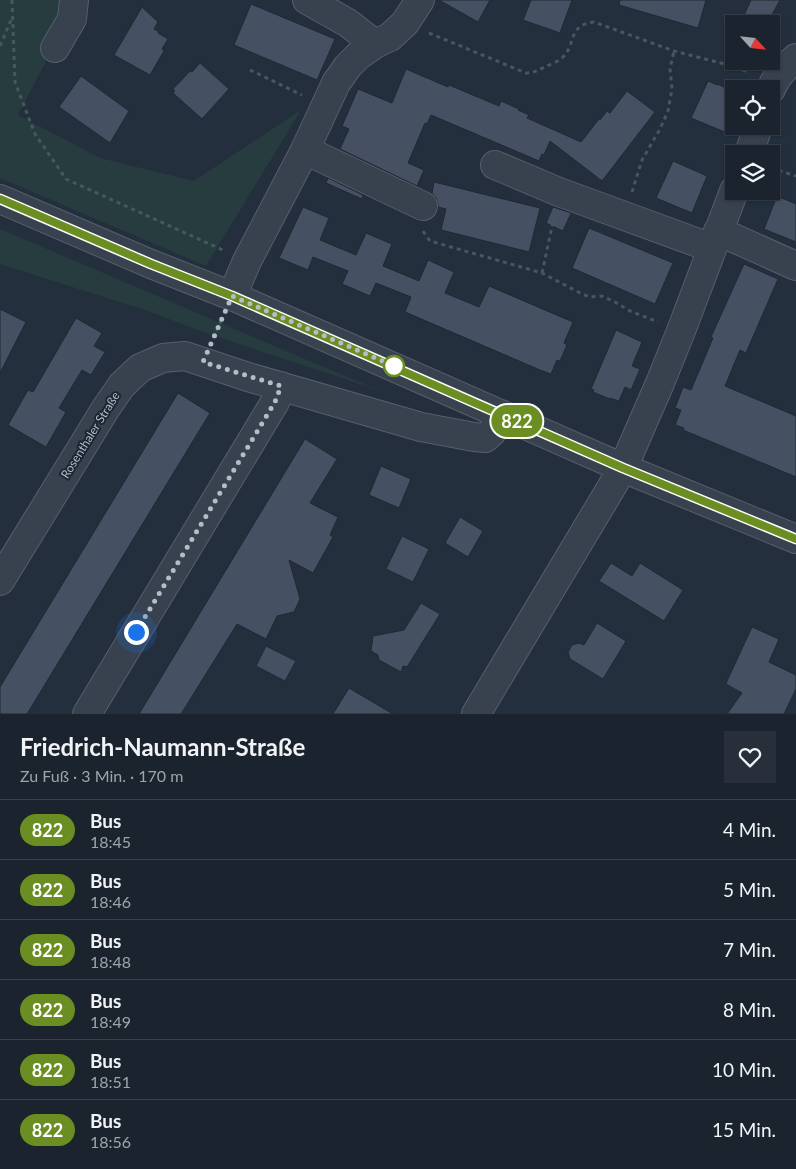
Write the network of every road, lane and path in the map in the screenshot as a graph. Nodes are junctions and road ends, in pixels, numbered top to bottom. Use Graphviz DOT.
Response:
graph roads {
  1 [pos="12,0"];
  2 [pos="74,0"];
  3 [pos="307,0"];
  4 [pos="420,0"];
  5 [pos="12,17"];
  6 [pos="405,23"];
  7 [pos="375,44"];
  8 [pos="0,46"];
  9 [pos="55,48"];
  10 [pos="674,51"];
  11 [pos="796,58"];
  12 [pos="250,70"];
  13 [pos="762,80"];
  14 [pos="776,80"];
  15 [pos="325,106"];
  16 [pos="305,150"];
  17 [pos="495,165"];
  18 [pos="780,171"];
  19 [pos="796,176"];
  20 [pos="631,194"];
  21 [pos="0,199"];
  22 [pos="730,200"];
  23 [pos="423,206"];
  24 [pos="554,217"];
  25 [pos="715,239"];
  26 [pos="430,241"];
  27 [pos="247,261"];
  28 [pos="796,266"];
  29 [pos="542,273"];
  30 [pos="232,296"];
  31 [pos="654,321"];
  32 [pos="203,362"];
  33 [pos="281,386"];
  34 [pos="501,414"];
  35 [pos="623,468"];
  36 [pos="796,539"];
  37 [pos="0,581"];
  38 [pos="86,714"];
  39 [pos="476,714"];
  1 -- 5 [label="path"];
  2 -- 9 [label="street"];
  3 -- 7 [label="street"];
  4 -- 6 [label="street"];
  5 -- 8 [label="path"];
  5 -- 27 [label="path"];
  6 -- 7 [label="street"];
  6 -- 10 [label="path"];
  7 -- 15 [label="street"];
  10 -- 13 [label="path"];
  10 -- 20 [label="path"];
  11 -- 14 [label="street"];
  12 -- 15 [label="path"];
  15 -- 16 [label="street"];
  16 -- 23 [label="street"];
  16 -- 27 [label="street"];
  17 -- 25 [label="street"];
  18 -- 19 [label="path"];
  21 -- 30 [label="street"];
  22 -- 25 [label="street"];
  24 -- 29 [label="path"];
  25 -- 28 [label="street"];
  25 -- 35 [label="street"];
  26 -- 29 [label="path"];
  27 -- 30 [label="street"];
  29 -- 31 [label="path"];
  30 -- 32 [label="path"];
  30 -- 34 [label="street"];
  32 -- 33 [label="street, Rosenthaler Straße"];
  32 -- 37 [label="street, Rosenthaler Straße"];
  33 -- 34 [label="street, Rosenthaler Straße"];
  33 -- 38 [label="street"];
  34 -- 35 [label="street"];
  35 -- 36 [label="street"];
  35 -- 39 [label="street"];
}
